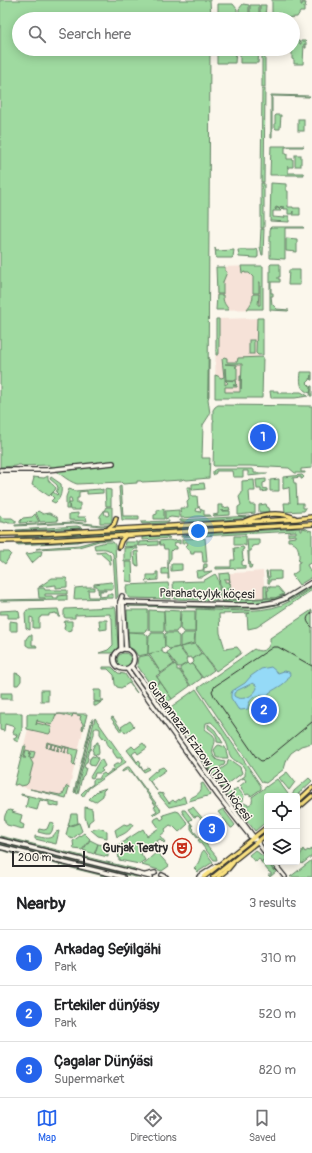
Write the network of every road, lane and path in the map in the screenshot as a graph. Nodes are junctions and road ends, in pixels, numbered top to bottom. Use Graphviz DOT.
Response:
graph roads {
  1 [pos="113,463"];
  2 [pos="0,470"];
  3 [pos="312,517"];
  4 [pos="116,518"];
  5 [pos="312,524"];
  6 [pos="107,529"];
  7 [pos="0,534"];
  8 [pos="126,535"];
  9 [pos="0,541"];
  10 [pos="119,547"];
  11 [pos="312,582"];
  12 [pos="123,650"];
  13 [pos="132,666"];
  14 [pos="127,669"];
  15 [pos="312,788"];
  16 [pos="312,796"];
  17 [pos="300,799"];
  18 [pos="300,806"];
  19 [pos="264,829"];
  20 [pos="264,836"];
  21 [pos="253,838"];
  22 [pos="0,840"];
  23 [pos="257,842"];
  24 [pos="0,847"];
  25 [pos="264,851"];
  26 [pos="239,857"];
  27 [pos="219,865"];
  28 [pos="275,865"];
  29 [pos="155,873"];
  30 [pos="144,875"];
  31 [pos="123,877"];
  32 [pos="151,877"];
  33 [pos="199,877"];
  34 [pos="204,877"];
  35 [pos="213,877"];
  36 [pos="218,877"];
  37 [pos="285,877"];
  1 -- 2 [label="street"];
  3 -- 6 [label="main road"];
  4 -- 6 [label="main road"];
  5 -- 8 [label="main road"];
  6 -- 7 [label="main road"];
  8 -- 9 [label="main road"];
  8 -- 10 [label="main road"];
  11 -- 12 [label="street, Parahatçylyk köçesi"];
  12 -- 13 [label="street"];
  12 -- 14 [label="street"];
  13 -- 14 [label="street"];
  13 -- 21 [label="street, Gurbannazar Ezizow (1971) köçesi"];
  14 -- 21 [label="street, Gurbannazar Ezizow (1971) köçesi"];
  15 -- 17 [label="main road"];
  16 -- 18 [label="main road"];
  19 -- 21 [label="main road"];
  20 -- 23 [label="main road"];
  21 -- 23 [label="street, Gurbannazar Ezizow (1971) köçesi"];
  21 -- 27 [label="main road"];
  22 -- 30 [label="street"];
  23 -- 25 [label="street, Gurbannazar Ezizow (1971) köçesi"];
  23 -- 26 [label="main road"];
  24 -- 31 [label="street"];
  26 -- 35 [label="main road"];
  26 -- 36 [label="main road"];
  27 -- 33 [label="street"];
  27 -- 34 [label="main road"];
  28 -- 37 [label="street"];
  29 -- 30 [label="street"];
  30 -- 32 [label="street"];
}
